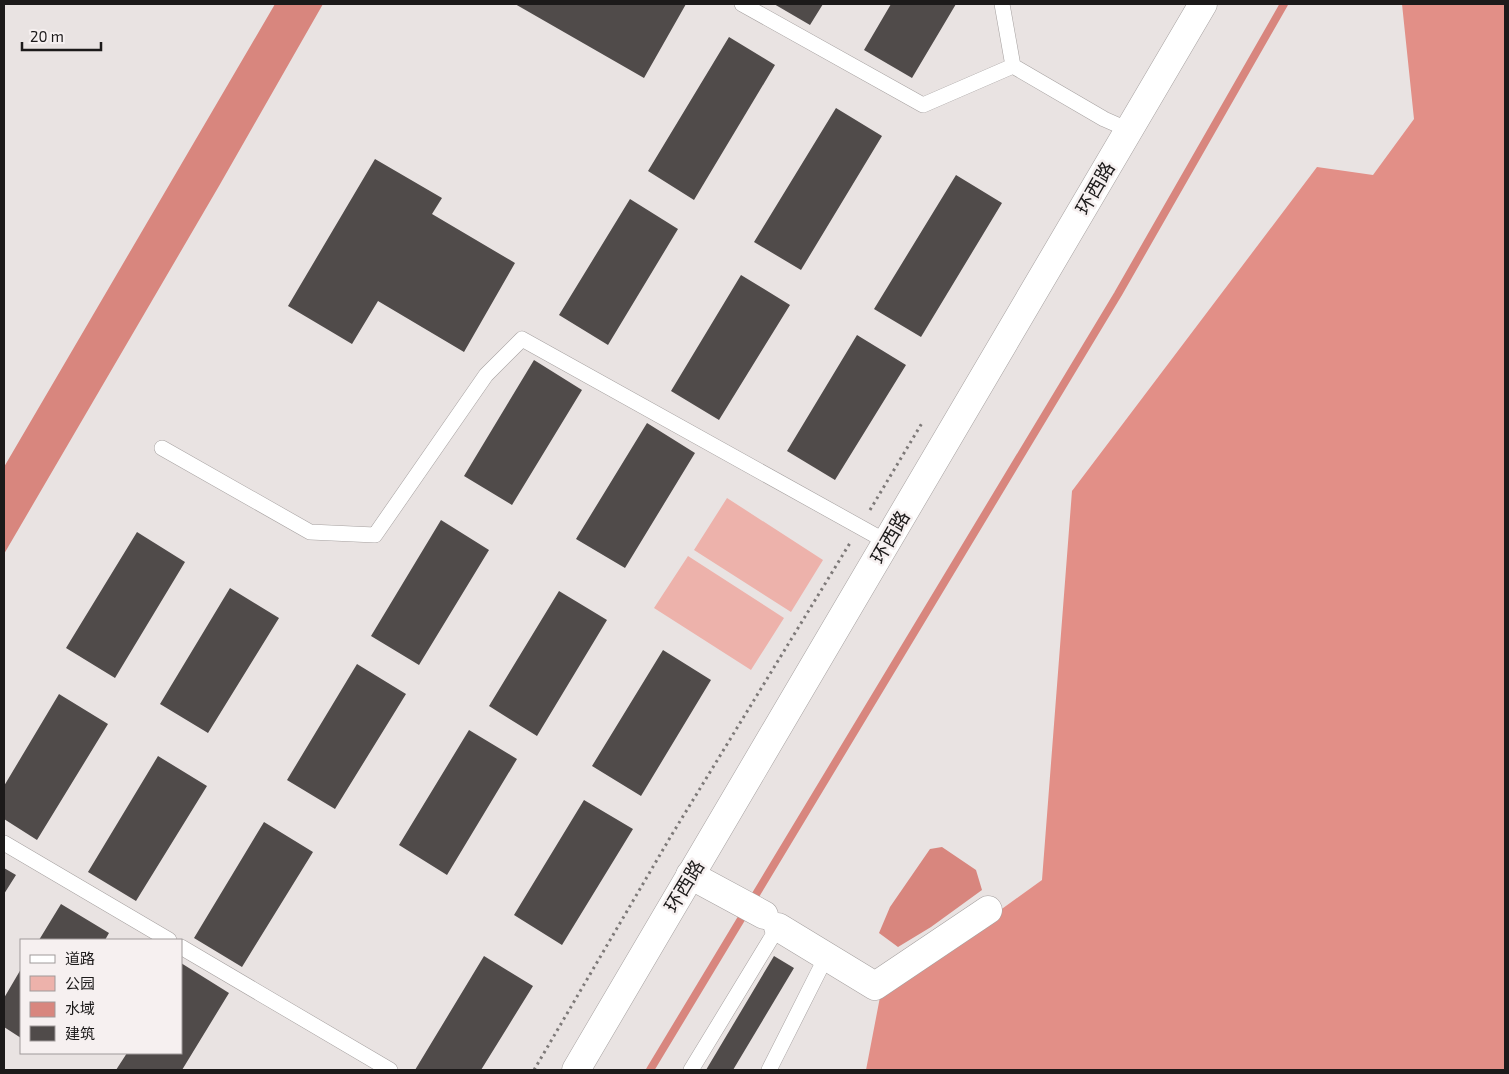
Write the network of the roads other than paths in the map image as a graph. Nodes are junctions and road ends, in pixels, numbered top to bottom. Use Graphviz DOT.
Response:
graph roads {
  1 [pos="742,4"];
  2 [pos="1002,4"];
  3 [pos="1203,4"];
  4 [pos="1013,66"];
  5 [pos="1129,130"];
  6 [pos="162,448"];
  7 [pos="887,542"];
  8 [pos="4,843"];
  9 [pos="690,875"];
  10 [pos="988,910"];
  11 [pos="771,921"];
  12 [pos="167,939"];
  13 [pos="182,948"];
  14 [pos="826,957"];
  15 [pos="390,1070"];
  16 [pos="576,1070"];
  17 [pos="691,1070"];
  18 [pos="769,1070"];
  1 -- 4 [label="lane"];
  2 -- 4 [label="lane"];
  3 -- 5 [label="street, 环西路"];
  4 -- 5 [label="lane"];
  5 -- 7 [label="street, 环西路"];
  6 -- 7 [label="lane"];
  7 -- 9 [label="street, 环西路"];
  8 -- 12 [label="lane"];
  9 -- 11 [label="street"];
  9 -- 16 [label="street, 环西路"];
  10 -- 14 [label="street"];
  11 -- 14 [label="street"];
  11 -- 17 [label="lane"];
  13 -- 15 [label="lane"];
  14 -- 18 [label="lane"];
}
